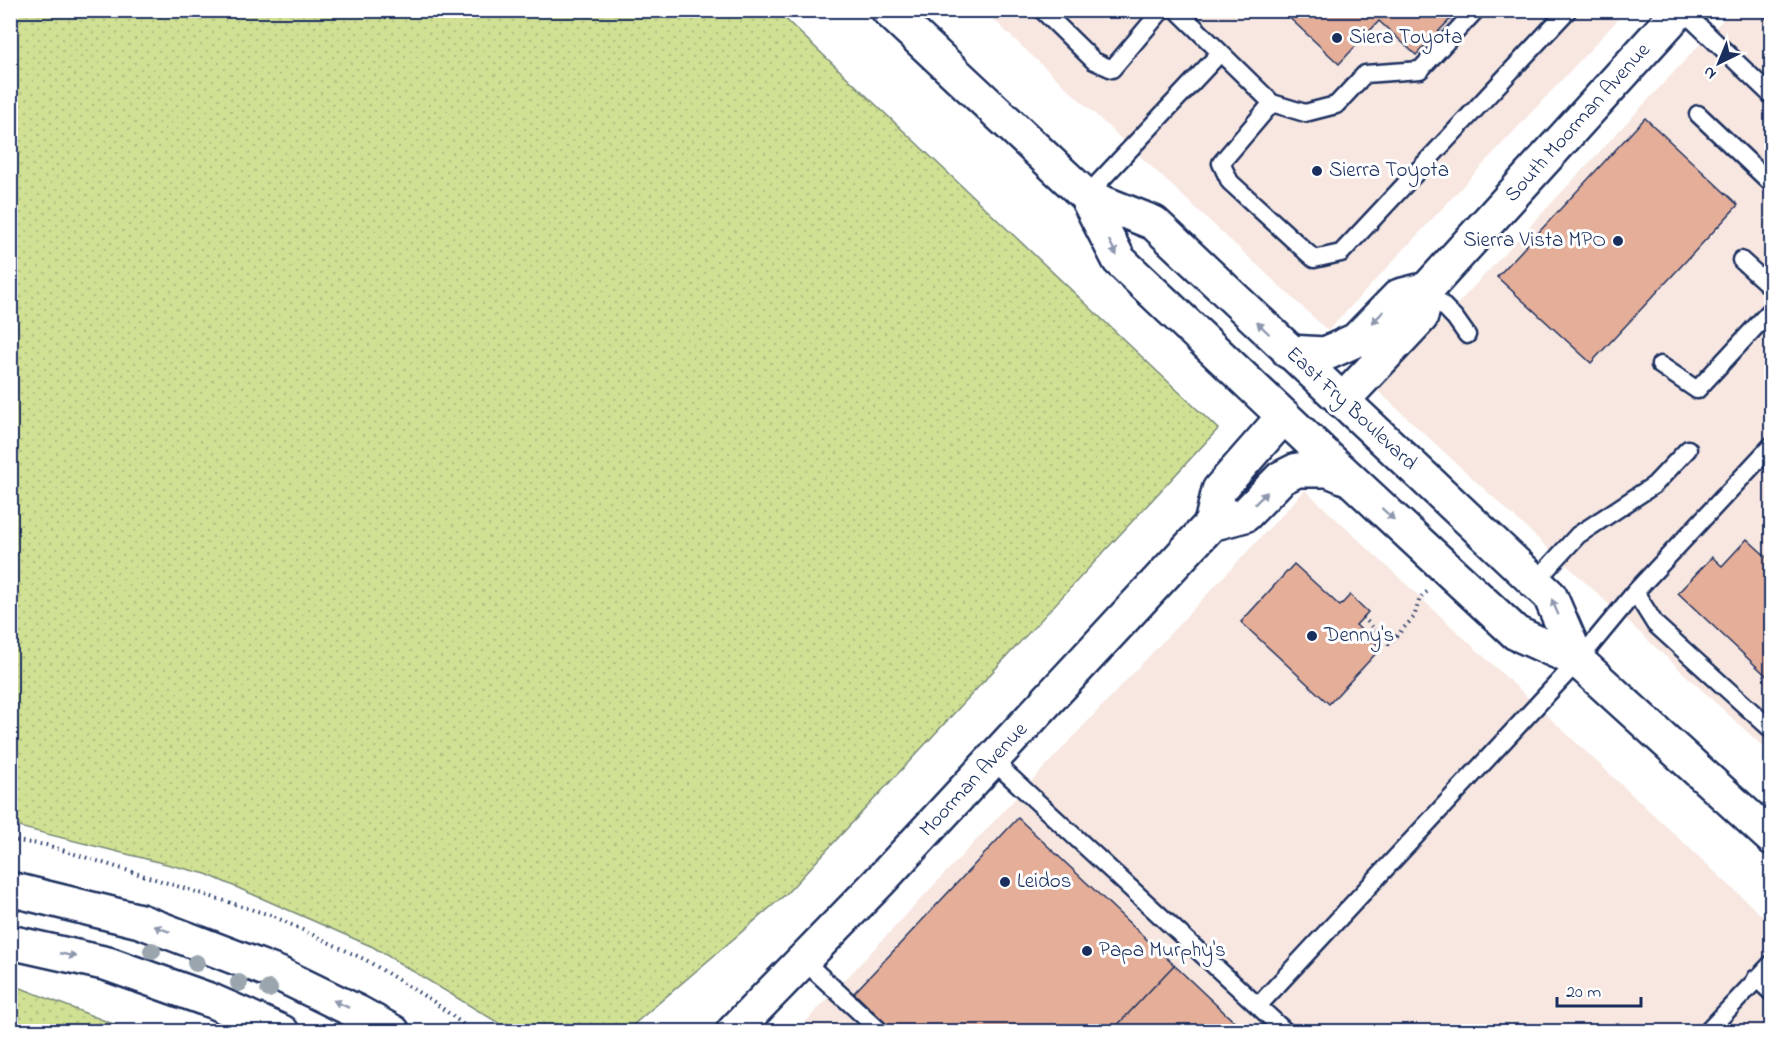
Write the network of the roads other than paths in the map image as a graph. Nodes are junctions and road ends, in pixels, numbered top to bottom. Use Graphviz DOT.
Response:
graph roads {
  1 [pos="888,10"];
  2 [pos="1042,10"];
  3 [pos="1162,10"];
  4 [pos="1177,10"];
  5 [pos="1476,10"];
  6 [pos="1568,10"];
  7 [pos="1681,10"];
  8 [pos="1220,53"];
  9 [pos="1772,96"];
  10 [pos="1272,103"];
  11 [pos="1698,114"];
  12 [pos="1772,183"];
  13 [pos="1086,196"];
  14 [pos="1741,260"];
  15 [pos="1772,288"];
  16 [pos="1427,289"];
  17 [pos="1772,309"];
  18 [pos="1467,335"];
  19 [pos="1289,352"];
  20 [pos="1660,365"];
  21 [pos="1342,401"];
  22 [pos="1284,416"];
  23 [pos="1772,445"];
  24 [pos="1688,448"];
  25 [pos="1350,478"];
  26 [pos="1211,524"];
  27 [pos="1535,582"];
  28 [pos="1635,592"];
  29 [pos="1578,661"];
  30 [pos="1772,730"];
  31 [pos="992,760"];
  32 [pos="1772,838"];
  33 [pos="10,890"];
  34 [pos="10,942"];
  35 [pos="803,960"];
  36 [pos="1772,963"];
  37 [pos="1756,978"];
  38 [pos="1772,993"];
  39 [pos="1258,1006"];
  40 [pos="875,1030"];
  41 [pos="282,1032"];
  42 [pos="393,1032"];
  43 [pos="733,1032"];
  44 [pos="1286,1032"];
  45 [pos="1707,1032"];
  1 -- 13 [label="street, East Fry Boulevard"];
  2 -- 3 [label="lane"];
  4 -- 8 [label="lane"];
  5 -- 10 [label="lane"];
  6 -- 10 [label="lane"];
  7 -- 9 [label="lane"];
  7 -- 16 [label="street, South Moorman Avenue"];
  8 -- 10 [label="lane"];
  8 -- 13 [label="lane"];
  11 -- 12 [label="lane"];
  19 -- 13 [label="street, East Fry Boulevard, one-way"];
  13 -- 22 [label="street, East Fry Boulevard, one-way"];
  14 -- 15 [label="lane"];
  16 -- 18 [label="lane"];
  16 -- 19 [label="street, one-way"];
  16 -- 21 [label="street, South Moorman Avenue"];
  17 -- 20 [label="lane"];
  19 -- 21 [label="street, East Fry Boulevard"];
  21 -- 27 [label="street, East Fry Boulevard"];
  22 -- 25 [label="street, East Fry Boulevard"];
  22 -- 26 [label="street, Moorman Avenue"];
  23 -- 28 [label="lane"];
  24 -- 27 [label="lane"];
  26 -- 25 [label="street, one-way"];
  25 -- 29 [label="street, East Fry Boulevard, one-way"];
  26 -- 31 [label="street, Moorman Avenue"];
  29 -- 27 [label="street, East Fry Boulevard, one-way"];
  28 -- 29 [label="lane"];
  28 -- 30 [label="lane"];
  29 -- 32 [label="street, East Fry Boulevard"];
  29 -- 39 [label="lane"];
  31 -- 35 [label="street, Moorman Avenue"];
  31 -- 39 [label="lane"];
  42 -- 33 [label="street, one-way"];
  34 -- 41 [label="street, one-way"];
  35 -- 40 [label="lane"];
  35 -- 43 [label="street, Moorman Avenue"];
  36 -- 37 [label="lane"];
  37 -- 38 [label="lane"];
  37 -- 45 [label="lane"];
  39 -- 44 [label="lane"];
}
